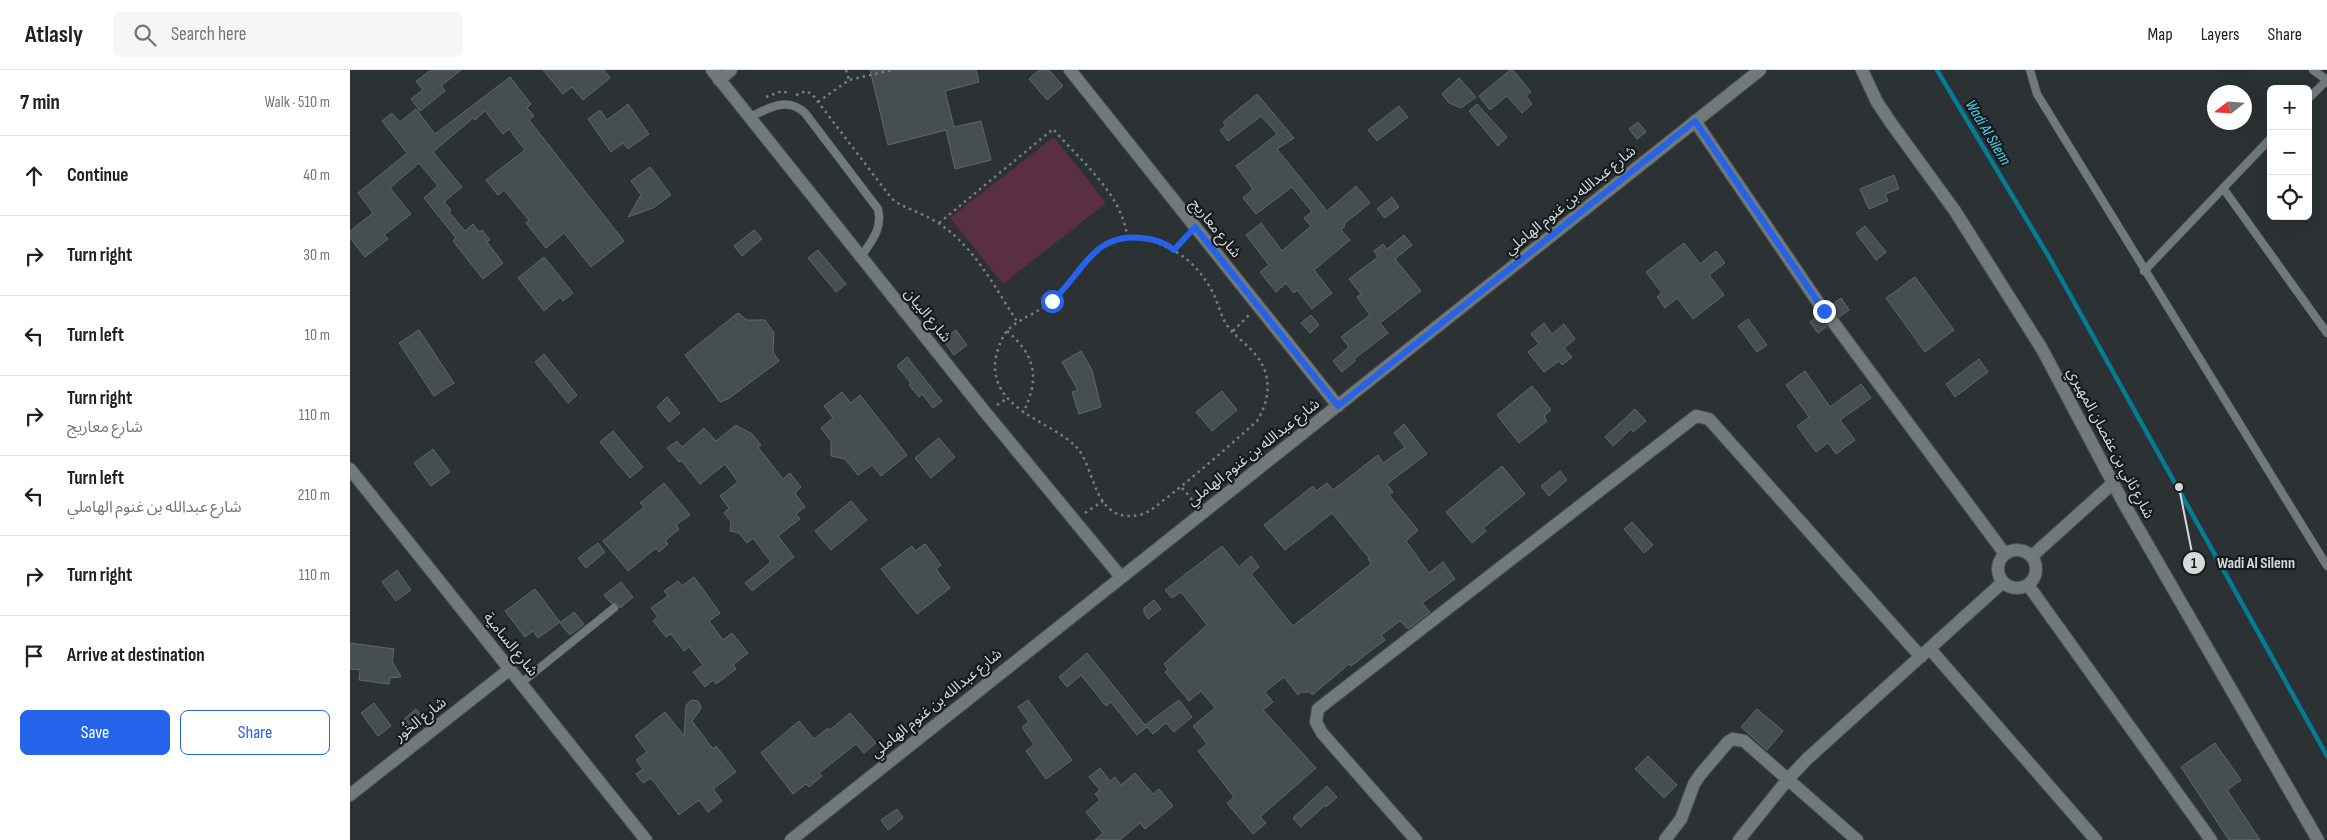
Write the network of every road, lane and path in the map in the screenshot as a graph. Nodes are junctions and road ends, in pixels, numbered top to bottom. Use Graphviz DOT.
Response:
graph roads {
  1 [pos="731,70"];
  2 [pos="846,70"];
  3 [pos="892,70"];
  4 [pos="1070,70"];
  5 [pos="1760,70"];
  6 [pos="1862,70"];
  7 [pos="2030,70"];
  8 [pos="2313,70"];
  9 [pos="716,75"];
  10 [pos="849,80"];
  11 [pos="2327,80"];
  12 [pos="2312,95"];
  13 [pos="762,99"];
  14 [pos="818,102"];
  15 [pos="750,118"];
  16 [pos="1695,121"];
  17 [pos="2267,142"];
  18 [pos="2223,188"];
  19 [pos="939,223"];
  20 [pos="1195,227"];
  21 [pos="1127,236"];
  22 [pos="1174,250"];
  23 [pos="861,257"];
  24 [pos="2144,271"];
  25 [pos="1258,306"];
  26 [pos="1824,311"];
  27 [pos="1833,322"];
  28 [pos="1018,323"];
  29 [pos="1232,330"];
  30 [pos="1007,331"];
  31 [pos="2327,333"];
  32 [pos="1338,406"];
  33 [pos="1023,413"];
  34 [pos="350,469"];
  35 [pos="2112,484"];
  36 [pos="1182,488"];
  37 [pos="1102,502"];
  38 [pos="1202,512"];
  39 [pos="1073,520"];
  40 [pos="2005,554"];
  41 [pos="2032,556"];
  42 [pos="2327,566"];
  43 [pos="1121,577"];
  44 [pos="2003,582"];
  45 [pos="2028,585"];
  46 [pos="614,608"];
  47 [pos="1926,653"];
  48 [pos="510,669"];
  49 [pos="521,683"];
  50 [pos="1788,779"];
  51 [pos="350,795"];
  52 [pos="646,840"];
  53 [pos="790,840"];
  54 [pos="1416,840"];
  55 [pos="1665,840"];
  56 [pos="1740,840"];
  57 [pos="1856,840"];
  58 [pos="2096,840"];
  59 [pos="2211,840"];
  60 [pos="2318,840"];
  1 -- 9 [label="street"];
  2 -- 10 [label="path"];
  3 -- 10 [label="path"];
  4 -- 20 [label="street, شارع معاريج"];
  5 -- 16 [label="street, شارع عبدالله بن غنوم الهاملي"];
  6 -- 35 [label="street, شارع ثاني بن عفصان المهيري"];
  7 -- 24 [label="lane"];
  8 -- 11 [label="lane"];
  9 -- 15 [label="street, شارع البيان"];
  10 -- 14 [label="path"];
  11 -- 12 [label="lane"];
  13 -- 14 [label="path"];
  14 -- 19 [label="path"];
  15 -- 23 [label="street, شارع البيان"];
  15 -- 23 [label="lane"];
  16 -- 26 [label="street"];
  16 -- 32 [label="street, شارع عبدالله بن غنوم الهاملي"];
  17 -- 18 [label="lane"];
  18 -- 24 [label="lane"];
  18 -- 31 [label="lane"];
  19 -- 21 [label="path"];
  19 -- 28 [label="path"];
  20 -- 22 [label="path"];
  20 -- 25 [label="street, شارع معاريج"];
  21 -- 22 [label="path"];
  21 -- 28 [label="path"];
  22 -- 29 [label="path"];
  23 -- 39 [label="street, شارع البيان"];
  24 -- 42 [label="lane"];
  25 -- 29 [label="path"];
  25 -- 32 [label="street, شارع معاريج"];
  27 -- 40 [label="street"];
  28 -- 30 [label="path"];
  29 -- 36 [label="path"];
  30 -- 33 [label="path"];
  30 -- 33 [label="path"];
  32 -- 38 [label="street, شارع عبدالله بن غنوم الهاملي"];
  33 -- 37 [label="path"];
  34 -- 48 [label="street, شارع السامية"];
  35 -- 41 [label="street"];
  35 -- 60 [label="street, شارع ثاني بن عفصان المهيري"];
  36 -- 37 [label="path"];
  36 -- 38 [label="path"];
  37 -- 39 [label="path"];
  38 -- 43 [label="street, شارع عبدالله بن غنوم الهاملي"];
  39 -- 43 [label="street, شارع البيان"];
  40 -- 41 [label="street"];
  40 -- 44 [label="street"];
  41 -- 45 [label="street"];
  43 -- 53 [label="street, شارع عبدالله بن غنوم الهاملي"];
  44 -- 45 [label="street"];
  44 -- 47 [label="street"];
  45 -- 59 [label="street"];
  46 -- 49 [label="lane"];
  47 -- 50 [label="street"];
  47 -- 54 [label="street"];
  47 -- 58 [label="street"];
  48 -- 49 [label="street, شارع السامية"];
  48 -- 51 [label="street, شارع الخُور"];
  49 -- 52 [label="street, شارع السامية"];
  50 -- 55 [label="street"];
  50 -- 56 [label="street"];
  50 -- 57 [label="street"];
}
